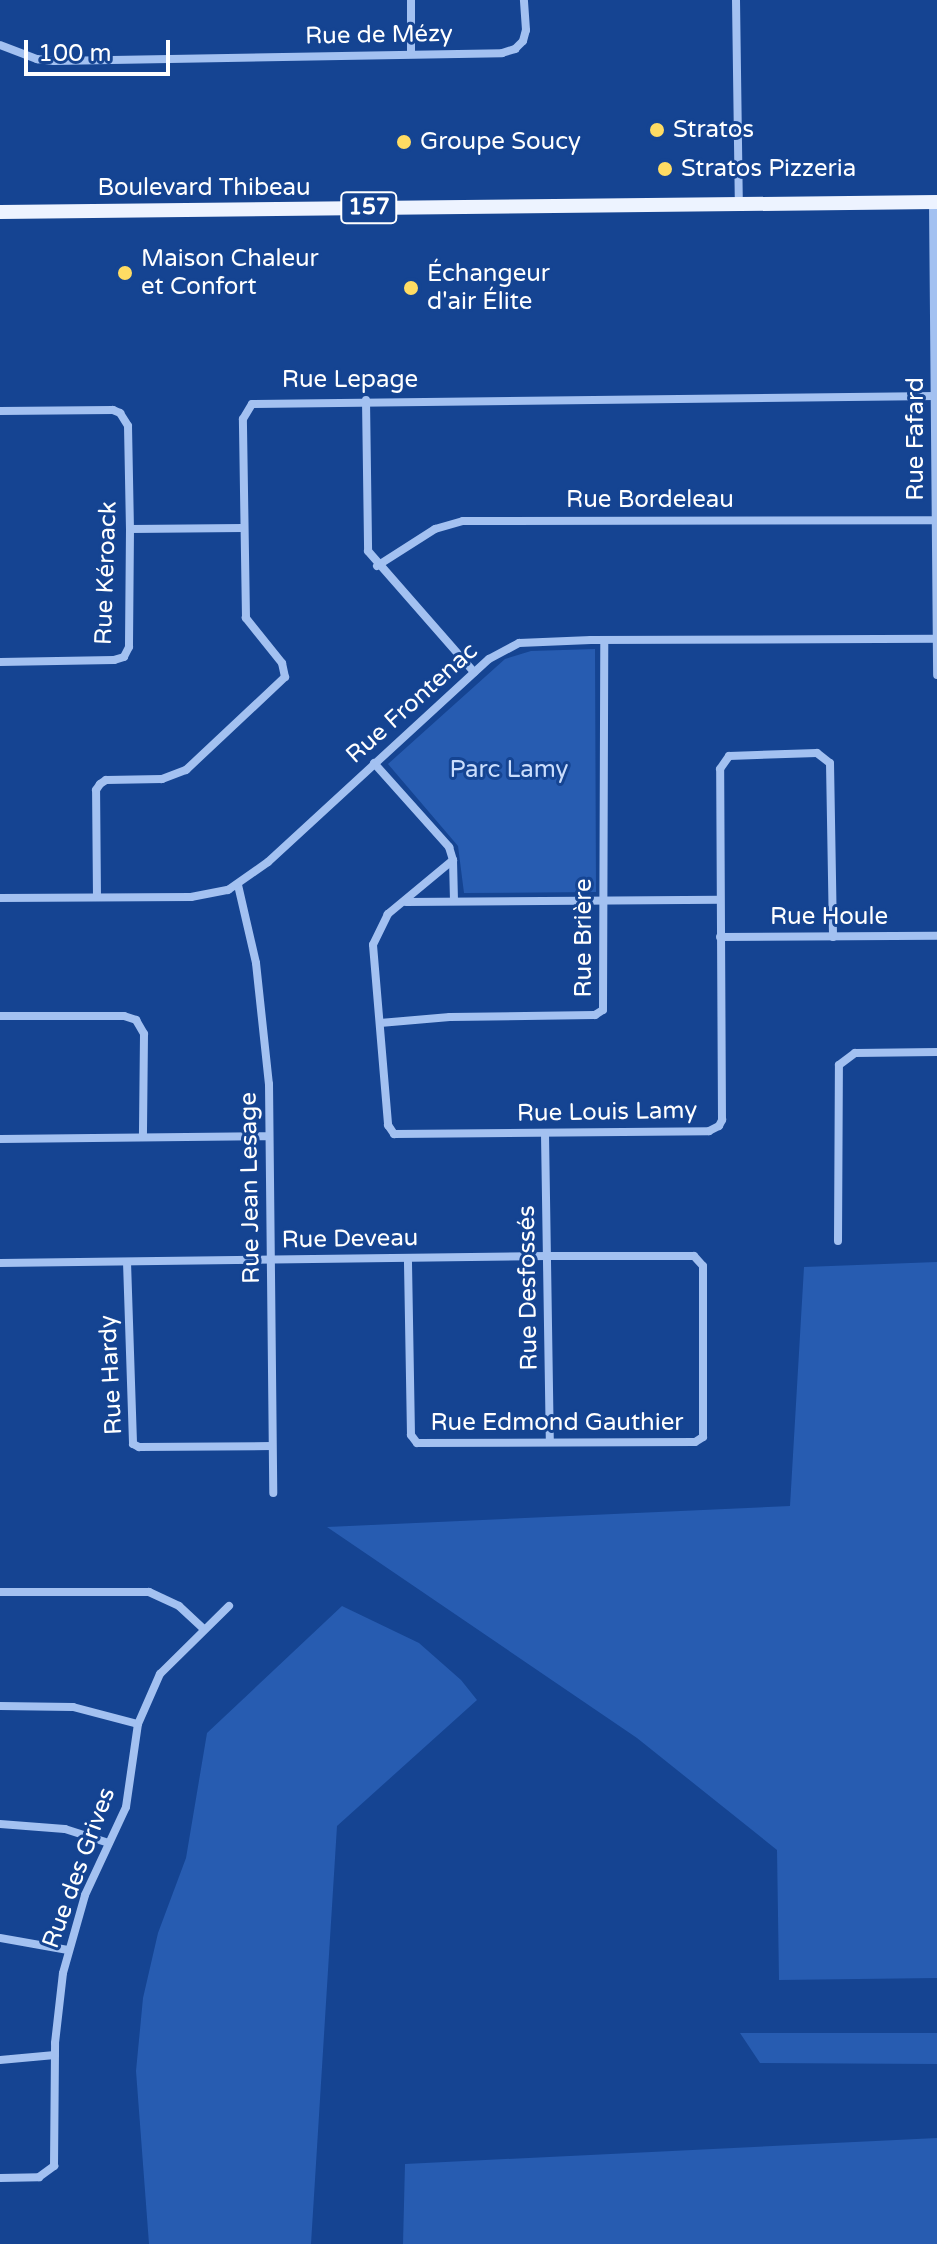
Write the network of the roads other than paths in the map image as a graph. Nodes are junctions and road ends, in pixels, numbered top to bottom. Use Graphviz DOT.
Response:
graph roads {
  1 [pos="411,0"];
  2 [pos="524,0"];
  3 [pos="736,0"];
  4 [pos="0,45"];
  5 [pos="411,54"];
  6 [pos="935,202"];
  7 [pos="739,206"];
  8 [pos="0,212"];
  9 [pos="936,396"];
  10 [pos="366,400"];
  11 [pos="0,411"];
  12 [pos="936,520"];
  13 [pos="243,528"];
  14 [pos="130,529"];
  15 [pos="377,566"];
  16 [pos="937,639"];
  17 [pos="604,640"];
  18 [pos="0,662"];
  19 [pos="474,672"];
  20 [pos="937,675"];
  21 [pos="374,763"];
  22 [pos="453,860"];
  23 [pos="238,885"];
  24 [pos="97,897"];
  25 [pos="0,898"];
  26 [pos="720,900"];
  27 [pos="454,901"];
  28 [pos="604,901"];
  29 [pos="406,902"];
  30 [pos="937,936"];
  31 [pos="720,937"];
  32 [pos="833,937"];
  33 [pos="0,1016"];
  34 [pos="380,1023"];
  35 [pos="937,1052"];
  36 [pos="545,1134"];
  37 [pos="269,1136"];
  38 [pos="143,1137"];
  39 [pos="0,1139"];
  40 [pos="838,1241"];
  41 [pos="547,1256"];
  42 [pos="408,1258"];
  43 [pos="700,1259"];
  44 [pos="271,1260"];
  45 [pos="127,1262"];
  46 [pos="0,1263"];
  47 [pos="550,1442"];
  48 [pos="272,1446"];
  49 [pos="273,1493"];
  50 [pos="0,1592"];
  51 [pos="229,1606"];
  52 [pos="204,1629"];
  53 [pos="0,1706"];
  54 [pos="138,1724"];
  55 [pos="0,1824"];
  56 [pos="109,1843"];
  57 [pos="0,1938"];
  58 [pos="68,1950"];
  59 [pos="55,2055"];
  60 [pos="0,2060"];
  61 [pos="0,2178"];
  1 -- 5 [label="street"];
  2 -- 5 [label="street, Rue de Mézy"];
  3 -- 7 [label="street"];
  4 -- 5 [label="street, Rue de Mézy"];
  6 -- 7 [label="main road, Boulevard Thibeau / 157"];
  6 -- 9 [label="street, Rue Fafard"];
  7 -- 8 [label="main road, Boulevard Thibeau / 157"];
  9 -- 10 [label="street, Rue Lepage"];
  9 -- 12 [label="street, Rue Fafard"];
  10 -- 13 [label="street, Rue Lepage"];
  10 -- 15 [label="street"];
  11 -- 14 [label="street, Rue Kéroack"];
  12 -- 15 [label="street, Rue Bordeleau"];
  12 -- 16 [label="street, Rue Fafard"];
  13 -- 14 [label="street"];
  13 -- 24 [label="street, Rue Lepage"];
  14 -- 18 [label="street, Rue Kéroack"];
  15 -- 19 [label="street"];
  16 -- 17 [label="street, Rue Frontenac"];
  16 -- 20 [label="street, Rue Fafard"];
  17 -- 19 [label="street, Rue Frontenac"];
  17 -- 28 [label="street, Rue Brière"];
  19 -- 21 [label="street, Rue Frontenac"];
  21 -- 22 [label="street"];
  21 -- 23 [label="street, Rue Frontenac"];
  22 -- 27 [label="street"];
  22 -- 29 [label="street, Rue Louis Lamy"];
  23 -- 24 [label="street, Rue Frontenac"];
  23 -- 37 [label="street, Rue Jean Lesage"];
  24 -- 25 [label="street, Rue Frontenac"];
  26 -- 28 [label="street"];
  26 -- 31 [label="street, Rue Louis Lamy"];
  26 -- 32 [label="street, Rue Louis Lamy"];
  27 -- 28 [label="street"];
  27 -- 29 [label="street"];
  28 -- 34 [label="street, Rue Brière"];
  29 -- 34 [label="street, Rue Louis Lamy"];
  30 -- 32 [label="street, Rue Houle"];
  31 -- 32 [label="street, Rue Houle"];
  31 -- 36 [label="street, Rue Louis Lamy"];
  33 -- 38 [label="street"];
  34 -- 36 [label="street, Rue Louis Lamy"];
  35 -- 40 [label="street"];
  36 -- 41 [label="street, Rue Desfossés"];
  37 -- 38 [label="street"];
  37 -- 44 [label="street, Rue Jean Lesage"];
  38 -- 39 [label="street"];
  41 -- 42 [label="street, Rue Deveau"];
  41 -- 43 [label="street, Rue Deveau"];
  41 -- 47 [label="street, Rue Desfossés"];
  42 -- 44 [label="street, Rue Deveau"];
  42 -- 47 [label="street, Rue Edmond Gauthier"];
  43 -- 47 [label="street, Rue Edmond Gauthier"];
  44 -- 45 [label="street, Rue Deveau"];
  44 -- 48 [label="street, Rue Jean Lesage"];
  45 -- 46 [label="street, Rue Deveau"];
  45 -- 48 [label="street, Rue Hardy"];
  48 -- 49 [label="street, Rue Jean Lesage"];
  50 -- 52 [label="street"];
  51 -- 52 [label="street, Rue des Grives"];
  52 -- 54 [label="street, Rue des Grives"];
  53 -- 54 [label="street"];
  54 -- 56 [label="street, Rue des Grives"];
  55 -- 56 [label="street"];
  56 -- 58 [label="street, Rue des Grives"];
  57 -- 58 [label="street"];
  58 -- 59 [label="street, Rue des Grives"];
  59 -- 60 [label="street"];
  59 -- 61 [label="street, Rue des Grives"];
}
